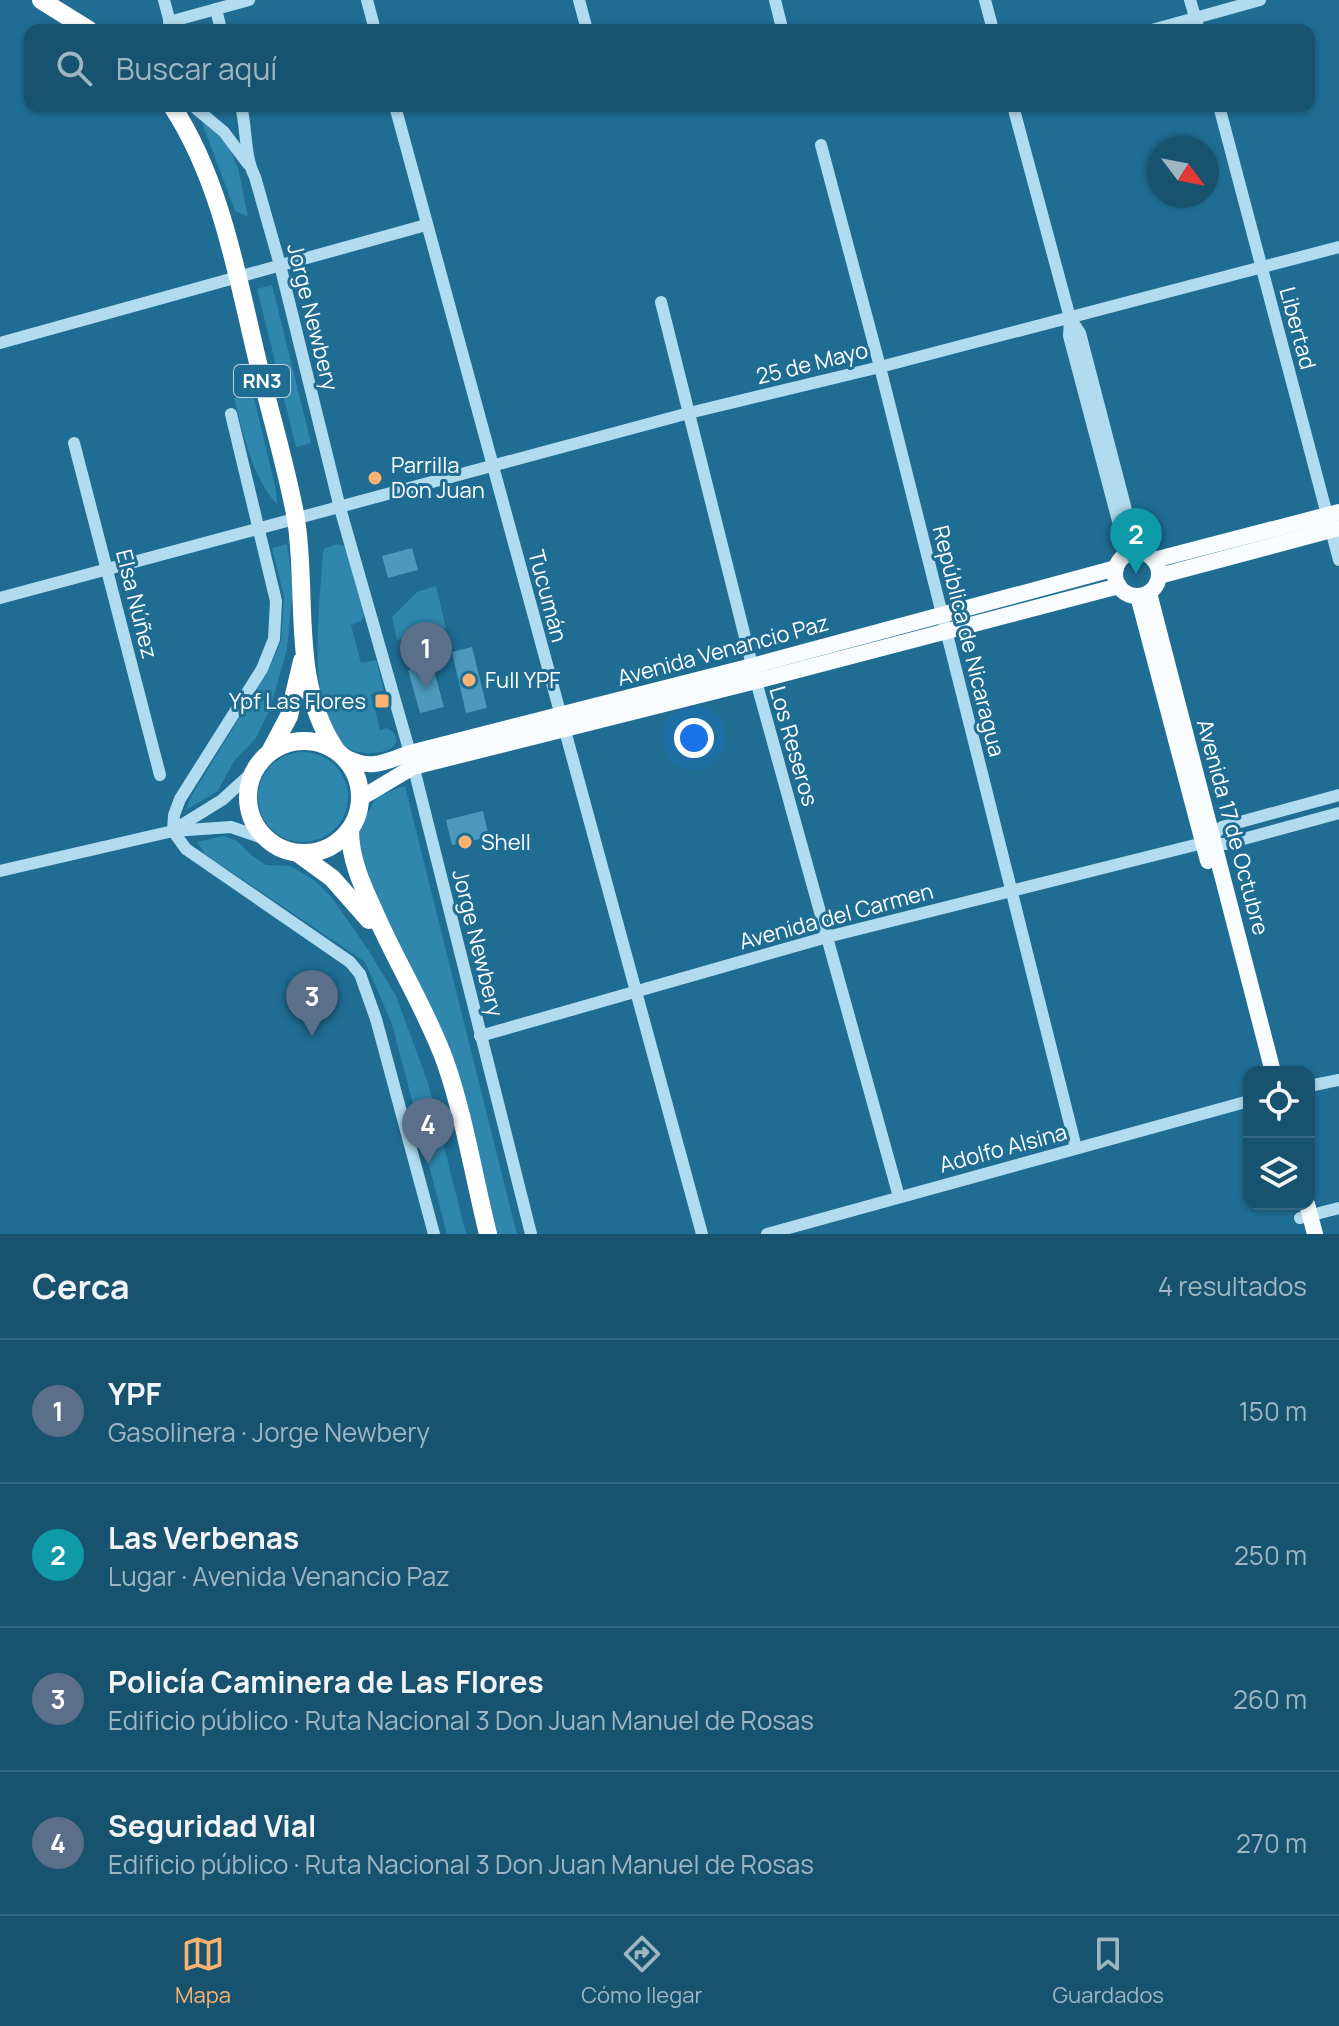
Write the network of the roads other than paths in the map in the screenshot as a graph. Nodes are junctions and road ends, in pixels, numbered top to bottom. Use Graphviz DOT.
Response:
graph roads {
  1 [pos="41,0"];
  2 [pos="164,0"];
  3 [pos="249,0"];
  4 [pos="367,0"];
  5 [pos="579,0"];
  6 [pos="775,0"];
  7 [pos="985,0"];
  8 [pos="1190,0"];
  9 [pos="1260,0"];
  10 [pos="216,9"];
  11 [pos="79,24"];
  12 [pos="170,24"];
  13 [pos="175,24"];
  14 [pos="220,24"];
  15 [pos="373,24"];
  16 [pos="585,24"];
  17 [pos="781,24"];
  18 [pos="991,24"];
  19 [pos="1197,24"];
  20 [pos="185,112"];
  21 [pos="189,112"];
  22 [pos="243,112"];
  23 [pos="397,112"];
  24 [pos="1015,112"];
  25 [pos="1221,112"];
  26 [pos="821,145"];
  27 [pos="249,165"];
  28 [pos="426,225"];
  29 [pos="1339,247"];
  30 [pos="280,265"];
  31 [pos="1261,267"];
  32 [pos="237,279"];
  33 [pos="661,302"];
  34 [pos="1070,318"];
  35 [pos="0,343"];
  36 [pos="880,367"];
  37 [pos="689,413"];
  38 [pos="231,414"];
  39 [pos="74,443"];
  40 [pos="491,466"];
  41 [pos="340,508"];
  42 [pos="296,520"];
  43 [pos="1334,521"];
  44 [pos="260,530"];
  45 [pos="1132,553"];
  46 [pos="1339,560"];
  47 [pos="1116,568"];
  48 [pos="1156,568"];
  49 [pos="107,569"];
  50 [pos="1119,586"];
  51 [pos="1143,594"];
  52 [pos="0,598"];
  53 [pos="944,623"];
  54 [pos="304,655"];
  55 [pos="754,674"];
  56 [pos="562,723"];
  57 [pos="269,752"];
  58 [pos="340,753"];
  59 [pos="411,760"];
  60 [pos="254,771"];
  61 [pos="160,775"];
  62 [pos="1339,795"];
  63 [pos="361,798"];
  64 [pos="1339,813"];
  65 [pos="350,830"];
  66 [pos="173,831"];
  67 [pos="266,839"];
  68 [pos="1210,841"];
  69 [pos="299,854"];
  70 [pos="0,871"];
  71 [pos="1011,892"];
  72 [pos="827,937"];
  73 [pos="392,953"];
  74 [pos="635,990"];
  75 [pos="480,1036"];
  76 [pos="1262,1066"];
  77 [pos="1271,1066"];
  78 [pos="1339,1080"];
  79 [pos="1315,1085"];
  80 [pos="1243,1103"];
  81 [pos="1076,1148"];
  82 [pos="899,1197"];
  83 [pos="1339,1208"];
  84 [pos="1304,1215"];
  85 [pos="434,1234"];
  86 [pos="488,1234"];
  87 [pos="531,1234"];
  88 [pos="702,1234"];
  89 [pos="767,1234"];
  90 [pos="1315,1234"];
  1 -- 11 [label="highway"];
  2 -- 12 [label="street"];
  3 -- 10 [label="street"];
  4 -- 15 [label="street"];
  5 -- 16 [label="street"];
  6 -- 17 [label="street"];
  7 -- 18 [label="street"];
  8 -- 19 [label="street"];
  9 -- 19 [label="street"];
  10 -- 13 [label="street"];
  10 -- 14 [label="street"];
  20 -- 32 [label="highway, RN3"];
  21 -- 27 [label="street"];
  22 -- 27 [label="street, Jorge Newbery"];
  23 -- 28 [label="street, Tucumán"];
  24 -- 34 [label="street"];
  25 -- 31 [label="street, Libertad"];
  26 -- 36 [label="street, República de Nicaragua"];
  27 -- 30 [label="street, Jorge Newbery"];
  28 -- 30 [label="street"];
  28 -- 40 [label="street, Tucumán"];
  29 -- 31 [label="street, 25 de Mayo"];
  30 -- 32 [label="street"];
  30 -- 41 [label="street, Jorge Newbery"];
  31 -- 34 [label="street, 25 de Mayo"];
  31 -- 43 [label="street, Libertad"];
  32 -- 35 [label="street"];
  32 -- 42 [label="highway, RN3"];
  33 -- 37 [label="street, Los Reseros"];
  34 -- 36 [label="street, 25 de Mayo"];
  34 -- 45 [label="street"];
  36 -- 37 [label="street, 25 de Mayo"];
  36 -- 53 [label="street, República de Nicaragua"];
  37 -- 40 [label="street, 25 de Mayo"];
  37 -- 55 [label="street, Los Reseros"];
  38 -- 44 [label="street"];
  39 -- 49 [label="street, Elsa Núñez"];
  40 -- 41 [label="street, 25 de Mayo"];
  40 -- 56 [label="street, Tucumán"];
  41 -- 42 [label="street, 25 de Mayo"];
  41 -- 59 [label="street, Jorge Newbery"];
  42 -- 44 [label="street, 25 de Mayo"];
  42 -- 54 [label="highway, RN3"];
  43 -- 46 [label="street, Libertad"];
  43 -- 48 [label="main road"];
  44 -- 49 [label="street, 25 de Mayo"];
  44 -- 66 [label="street"];
  45 -- 47 [label="main road"];
  45 -- 48 [label="main road"];
  47 -- 50 [label="main road"];
  47 -- 53 [label="main road, Avenida Venancio Paz"];
  48 -- 51 [label="main road"];
  49 -- 52 [label="street, 25 de Mayo"];
  49 -- 61 [label="street, Elsa Núñez"];
  50 -- 51 [label="main road"];
  50 -- 53 [label="main road, Avenida Venancio Paz"];
  51 -- 68 [label="main road, Avenida 17 de Octubre"];
  53 -- 55 [label="main road, Avenida Venancio Paz"];
  53 -- 71 [label="street, República de Nicaragua"];
  54 -- 57 [label="highway, RN3"];
  54 -- 58 [label="highway, RN3"];
  55 -- 56 [label="main road, Avenida Venancio Paz"];
  55 -- 72 [label="street, Los Reseros"];
  56 -- 59 [label="main road, Avenida Venancio Paz"];
  56 -- 74 [label="street, Tucumán"];
  57 -- 58 [label="highway"];
  57 -- 60 [label="highway, RN3"];
  58 -- 59 [label="main road, Avenida Venancio Paz"];
  58 -- 63 [label="highway, RN3"];
  59 -- 63 [label="main road, Avenida Venancio Paz"];
  59 -- 75 [label="street, Jorge Newbery"];
  60 -- 66 [label="street"];
  60 -- 67 [label="highway"];
  62 -- 68 [label="street, Avenida del Carmen"];
  63 -- 65 [label="highway"];
  64 -- 68 [label="street, Avenida del Carmen"];
  65 -- 69 [label="highway"];
  65 -- 73 [label="highway"];
  66 -- 67 [label="street"];
  66 -- 70 [label="street"];
  66 -- 85 [label="street"];
  67 -- 69 [label="highway"];
  68 -- 71 [label="street, Avenida del Carmen"];
  68 -- 76 [label="main road, Avenida 17 de Octubre"];
  68 -- 77 [label="main road, Avenida 17 de Octubre"];
  69 -- 73 [label="highway"];
  71 -- 72 [label="street, Avenida del Carmen"];
  71 -- 81 [label="street, República de Nicaragua"];
  72 -- 74 [label="street, Avenida del Carmen"];
  72 -- 82 [label="street, Los Reseros"];
  73 -- 86 [label="highway"];
  74 -- 75 [label="street, Avenida del Carmen"];
  74 -- 88 [label="street, Tucumán"];
  75 -- 87 [label="street, Jorge Newbery"];
  78 -- 79 [label="street"];
  80 -- 81 [label="street, Adolfo Alsina"];
  81 -- 82 [label="street, Adolfo Alsina"];
  82 -- 89 [label="street, Adolfo Alsina"];
  83 -- 84 [label="street"];
  84 -- 90 [label="main road"];
}
